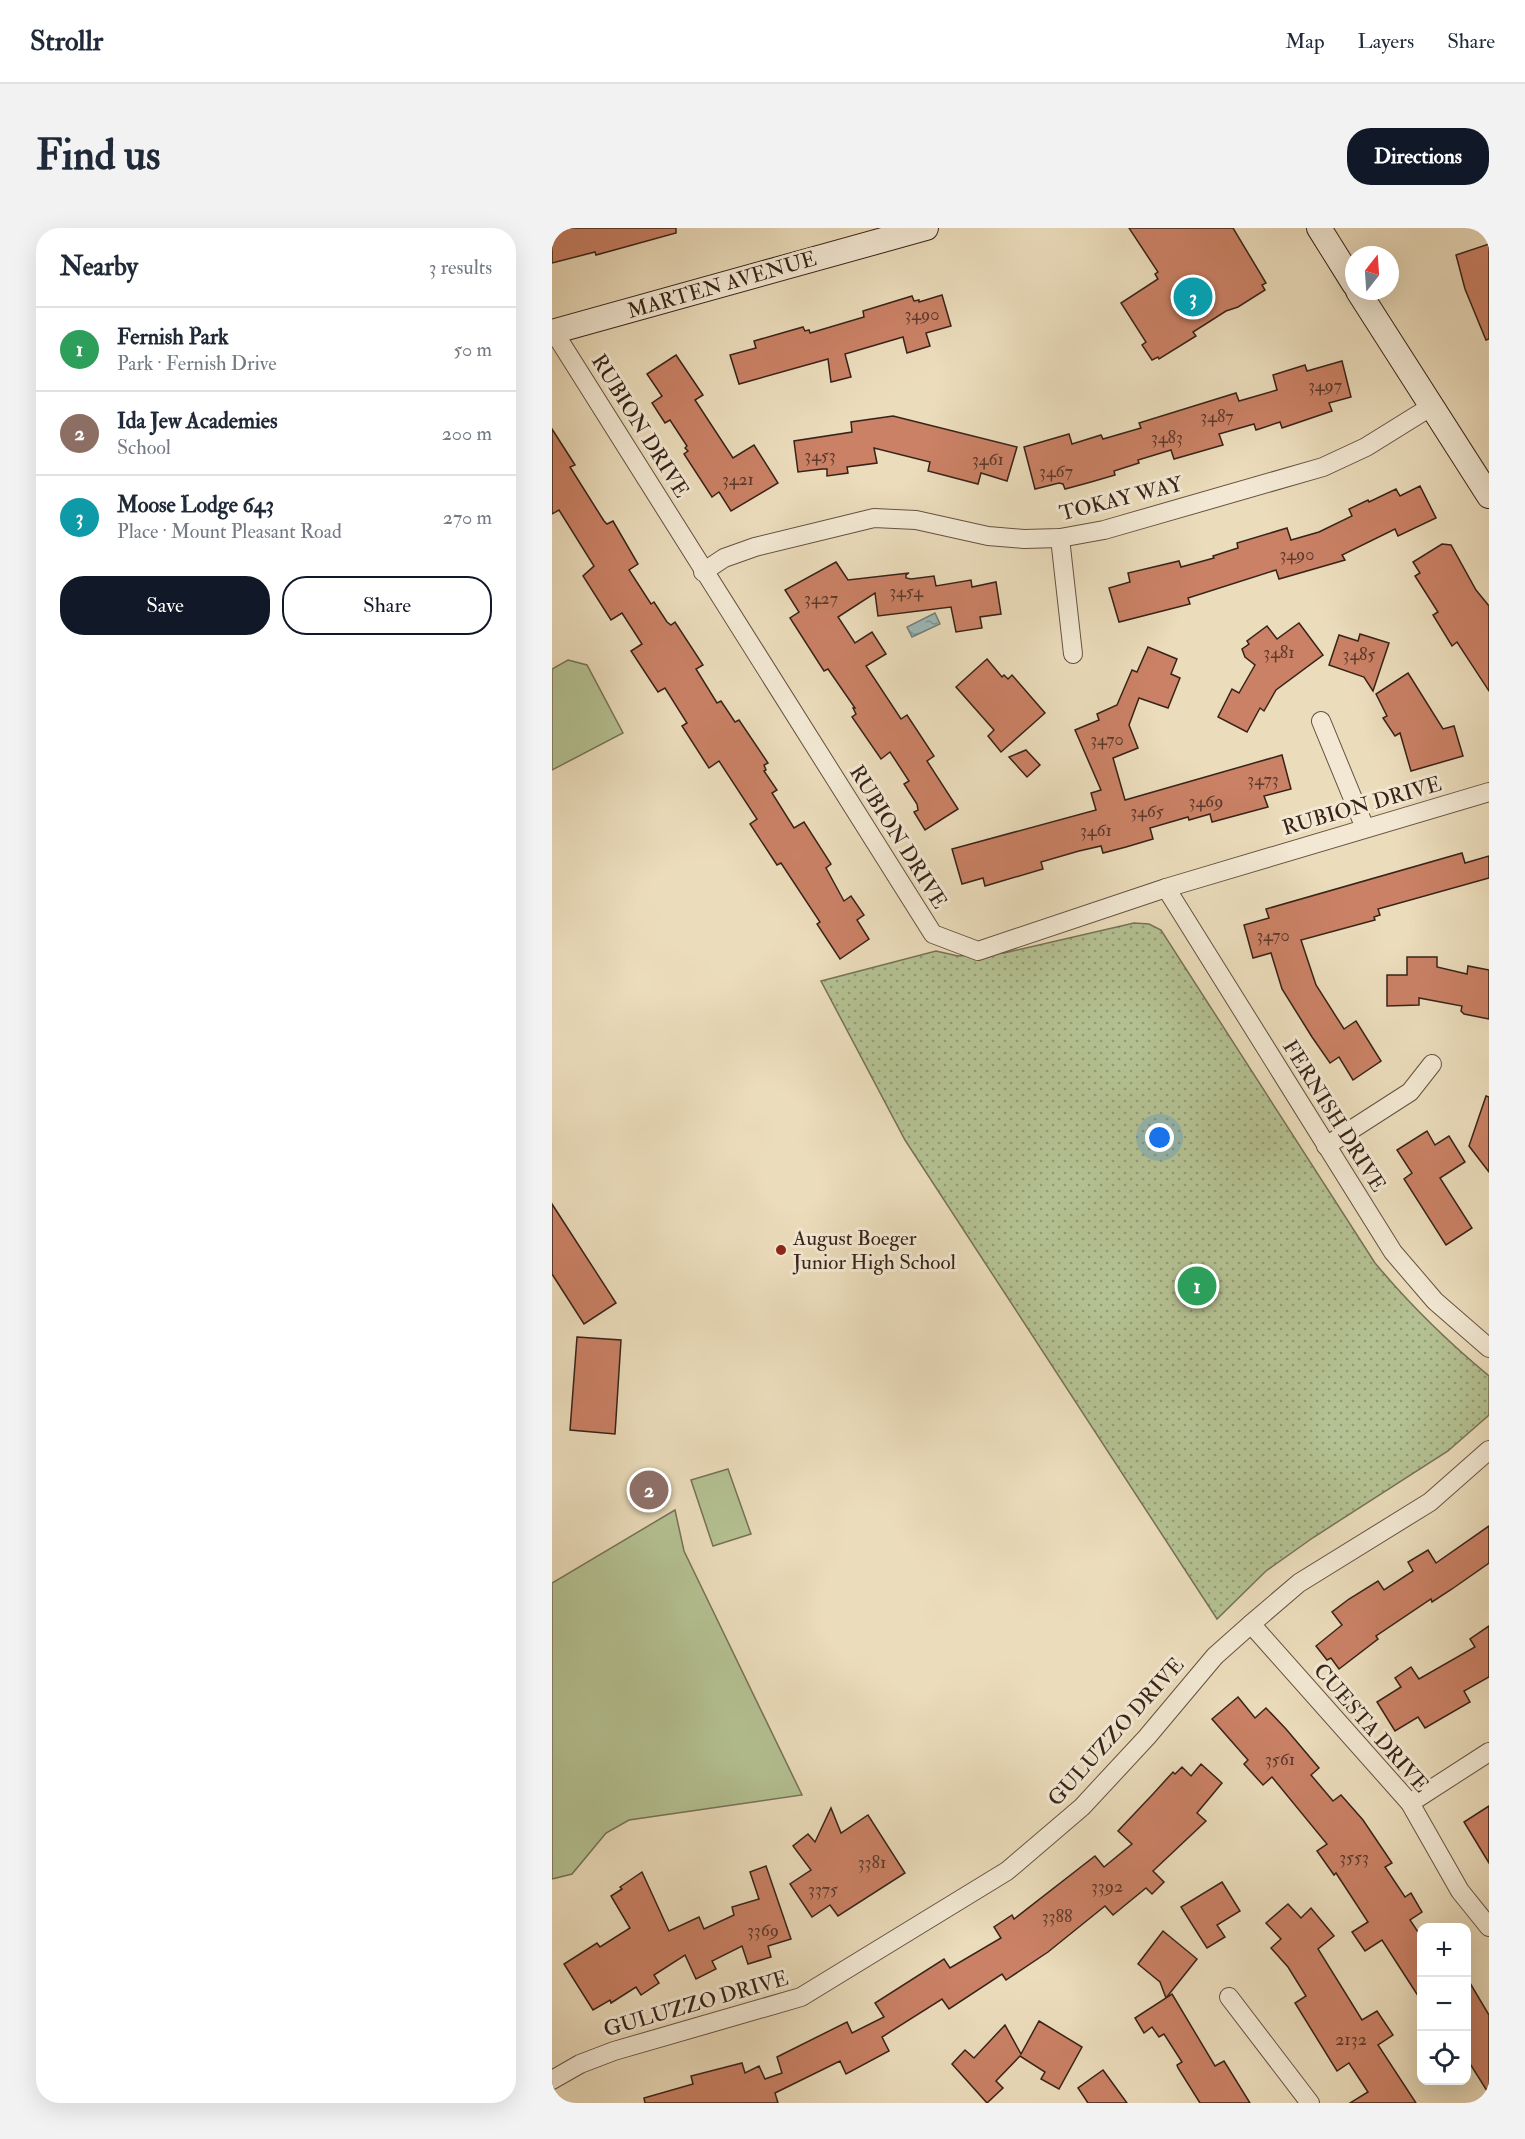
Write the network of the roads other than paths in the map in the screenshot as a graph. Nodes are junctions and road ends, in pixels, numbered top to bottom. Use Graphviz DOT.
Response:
graph roads {
  1 [pos="926,228"];
  2 [pos="1319,228"];
  3 [pos="1345,270"];
  4 [pos="1364,300"];
  5 [pos="553,332"];
  6 [pos="1432,406"];
  7 [pos="1489,496"];
  8 [pos="1060,538"];
  9 [pos="703,572"];
  10 [pos="1073,654"];
  11 [pos="1321,721"];
  12 [pos="1489,792"];
  13 [pos="1365,828"];
  14 [pos="1166,888"];
  15 [pos="1432,1064"];
  16 [pos="1326,1146"];
  17 [pos="1489,1348"];
  18 [pos="1489,1450"];
  19 [pos="1251,1624"];
  20 [pos="1489,1752"];
  21 [pos="1410,1803"];
  22 [pos="1489,1927"];
  23 [pos="1229,1997"];
  24 [pos="552,2080"];
  25 [pos="1310,2103"];
  1 -- 5 [label="street, MARTEN AVENUE"];
  2 -- 3 [label="street"];
  4 -- 6 [label="street"];
  5 -- 9 [label="street, RUBION DRIVE"];
  6 -- 7 [label="street"];
  6 -- 8 [label="street, TOKAY WAY"];
  8 -- 9 [label="street, TOKAY WAY"];
  8 -- 10 [label="street"];
  9 -- 14 [label="street, RUBION DRIVE"];
  11 -- 13 [label="street"];
  12 -- 13 [label="street, RUBION DRIVE"];
  13 -- 14 [label="street, RUBION DRIVE"];
  14 -- 16 [label="street, FERNISH DRIVE"];
  15 -- 16 [label="street"];
  16 -- 17 [label="street, FERNISH DRIVE"];
  18 -- 19 [label="street, GULUZZO DRIVE"];
  19 -- 21 [label="street, CUESTA DRIVE"];
  19 -- 24 [label="street, GULUZZO DRIVE"];
  20 -- 21 [label="street"];
  21 -- 22 [label="street, CUESTA DRIVE"];
  23 -- 25 [label="street"];
}
